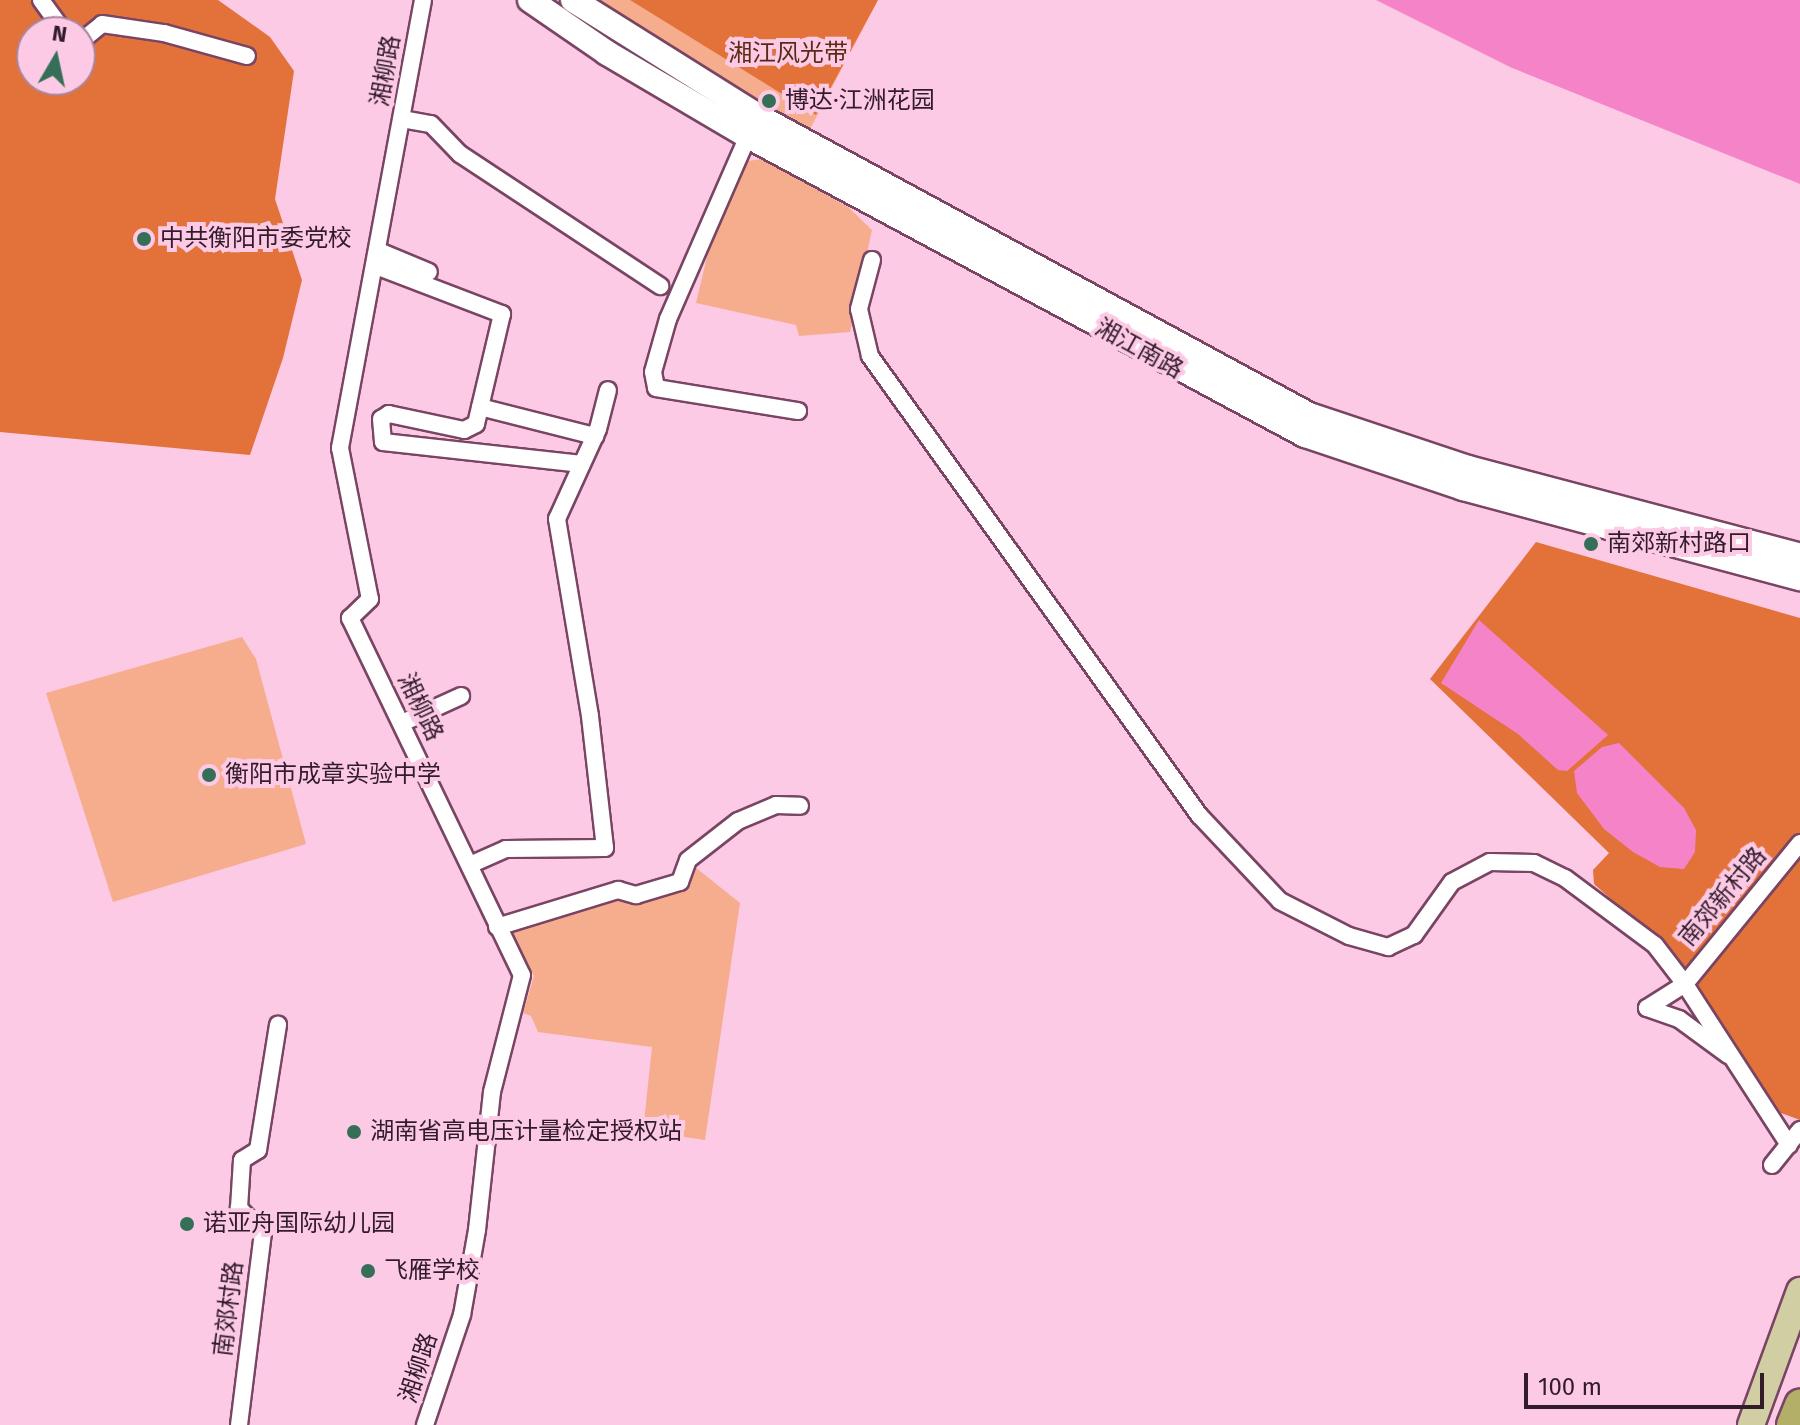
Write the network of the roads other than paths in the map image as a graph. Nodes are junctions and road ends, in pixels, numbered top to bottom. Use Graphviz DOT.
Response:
graph roads {
  1 [pos="423,0"];
  2 [pos="530,0"];
  3 [pos="573,0"];
  4 [pos="96,29"];
  5 [pos="247,56"];
  6 [pos="402,119"];
  7 [pos="748,136"];
  8 [pos="378,258"];
  9 [pos="872,260"];
  10 [pos="660,286"];
  11 [pos="608,390"];
  12 [pos="480,407"];
  13 [pos="798,411"];
  14 [pos="595,436"];
  15 [pos="582,464"];
  16 [pos="1800,556"];
  17 [pos="1800,578"];
  18 [pos="461,696"];
  19 [pos="402,723"];
  20 [pos="800,806"];
  21 [pos="1800,843"];
  22 [pos="472,864"];
  23 [pos="497,927"];
  24 [pos="1685,984"];
  25 [pos="278,1025"];
  26 [pos="1744,1069"];
  27 [pos="1800,1130"];
  28 [pos="1789,1145"];
  29 [pos="1772,1165"];
  30 [pos="1800,1291"];
  31 [pos="1800,1405"];
  32 [pos="239,1425"];
  33 [pos="425,1425"];
  34 [pos="1751,1425"];
  35 [pos="1792,1425"];
  1 -- 6 [label="street, 湘柳路"];
  2 -- 7 [label="main road, 湘江南路"];
  3 -- 16 [label="main road, 湘江南路"];
  4 -- 5 [label="street"];
  6 -- 8 [label="street, 湘柳路"];
  6 -- 10 [label="street"];
  7 -- 13 [label="street"];
  7 -- 17 [label="main road, 湘江南路"];
  8 -- 12 [label="street"];
  8 -- 19 [label="street, 湘柳路"];
  9 -- 24 [label="street"];
  11 -- 14 [label="street"];
  12 -- 14 [label="street"];
  12 -- 15 [label="street"];
  14 -- 15 [label="street"];
  15 -- 22 [label="street"];
  18 -- 19 [label="street"];
  19 -- 22 [label="street, 湘柳路"];
  20 -- 23 [label="street"];
  21 -- 24 [label="street, 南郊新村路"];
  22 -- 23 [label="street, 湘柳路"];
  23 -- 33 [label="street, 湘柳路"];
  24 -- 26 [label="street, 南郊新村路"];
  24 -- 26 [label="street"];
  25 -- 32 [label="street, 南郊村路"];
  26 -- 28 [label="street, 南郊新村路"];
  27 -- 28 [label="street"];
  28 -- 29 [label="street"];
  30 -- 34 [label="main road"];
  31 -- 35 [label="highway"];
}
